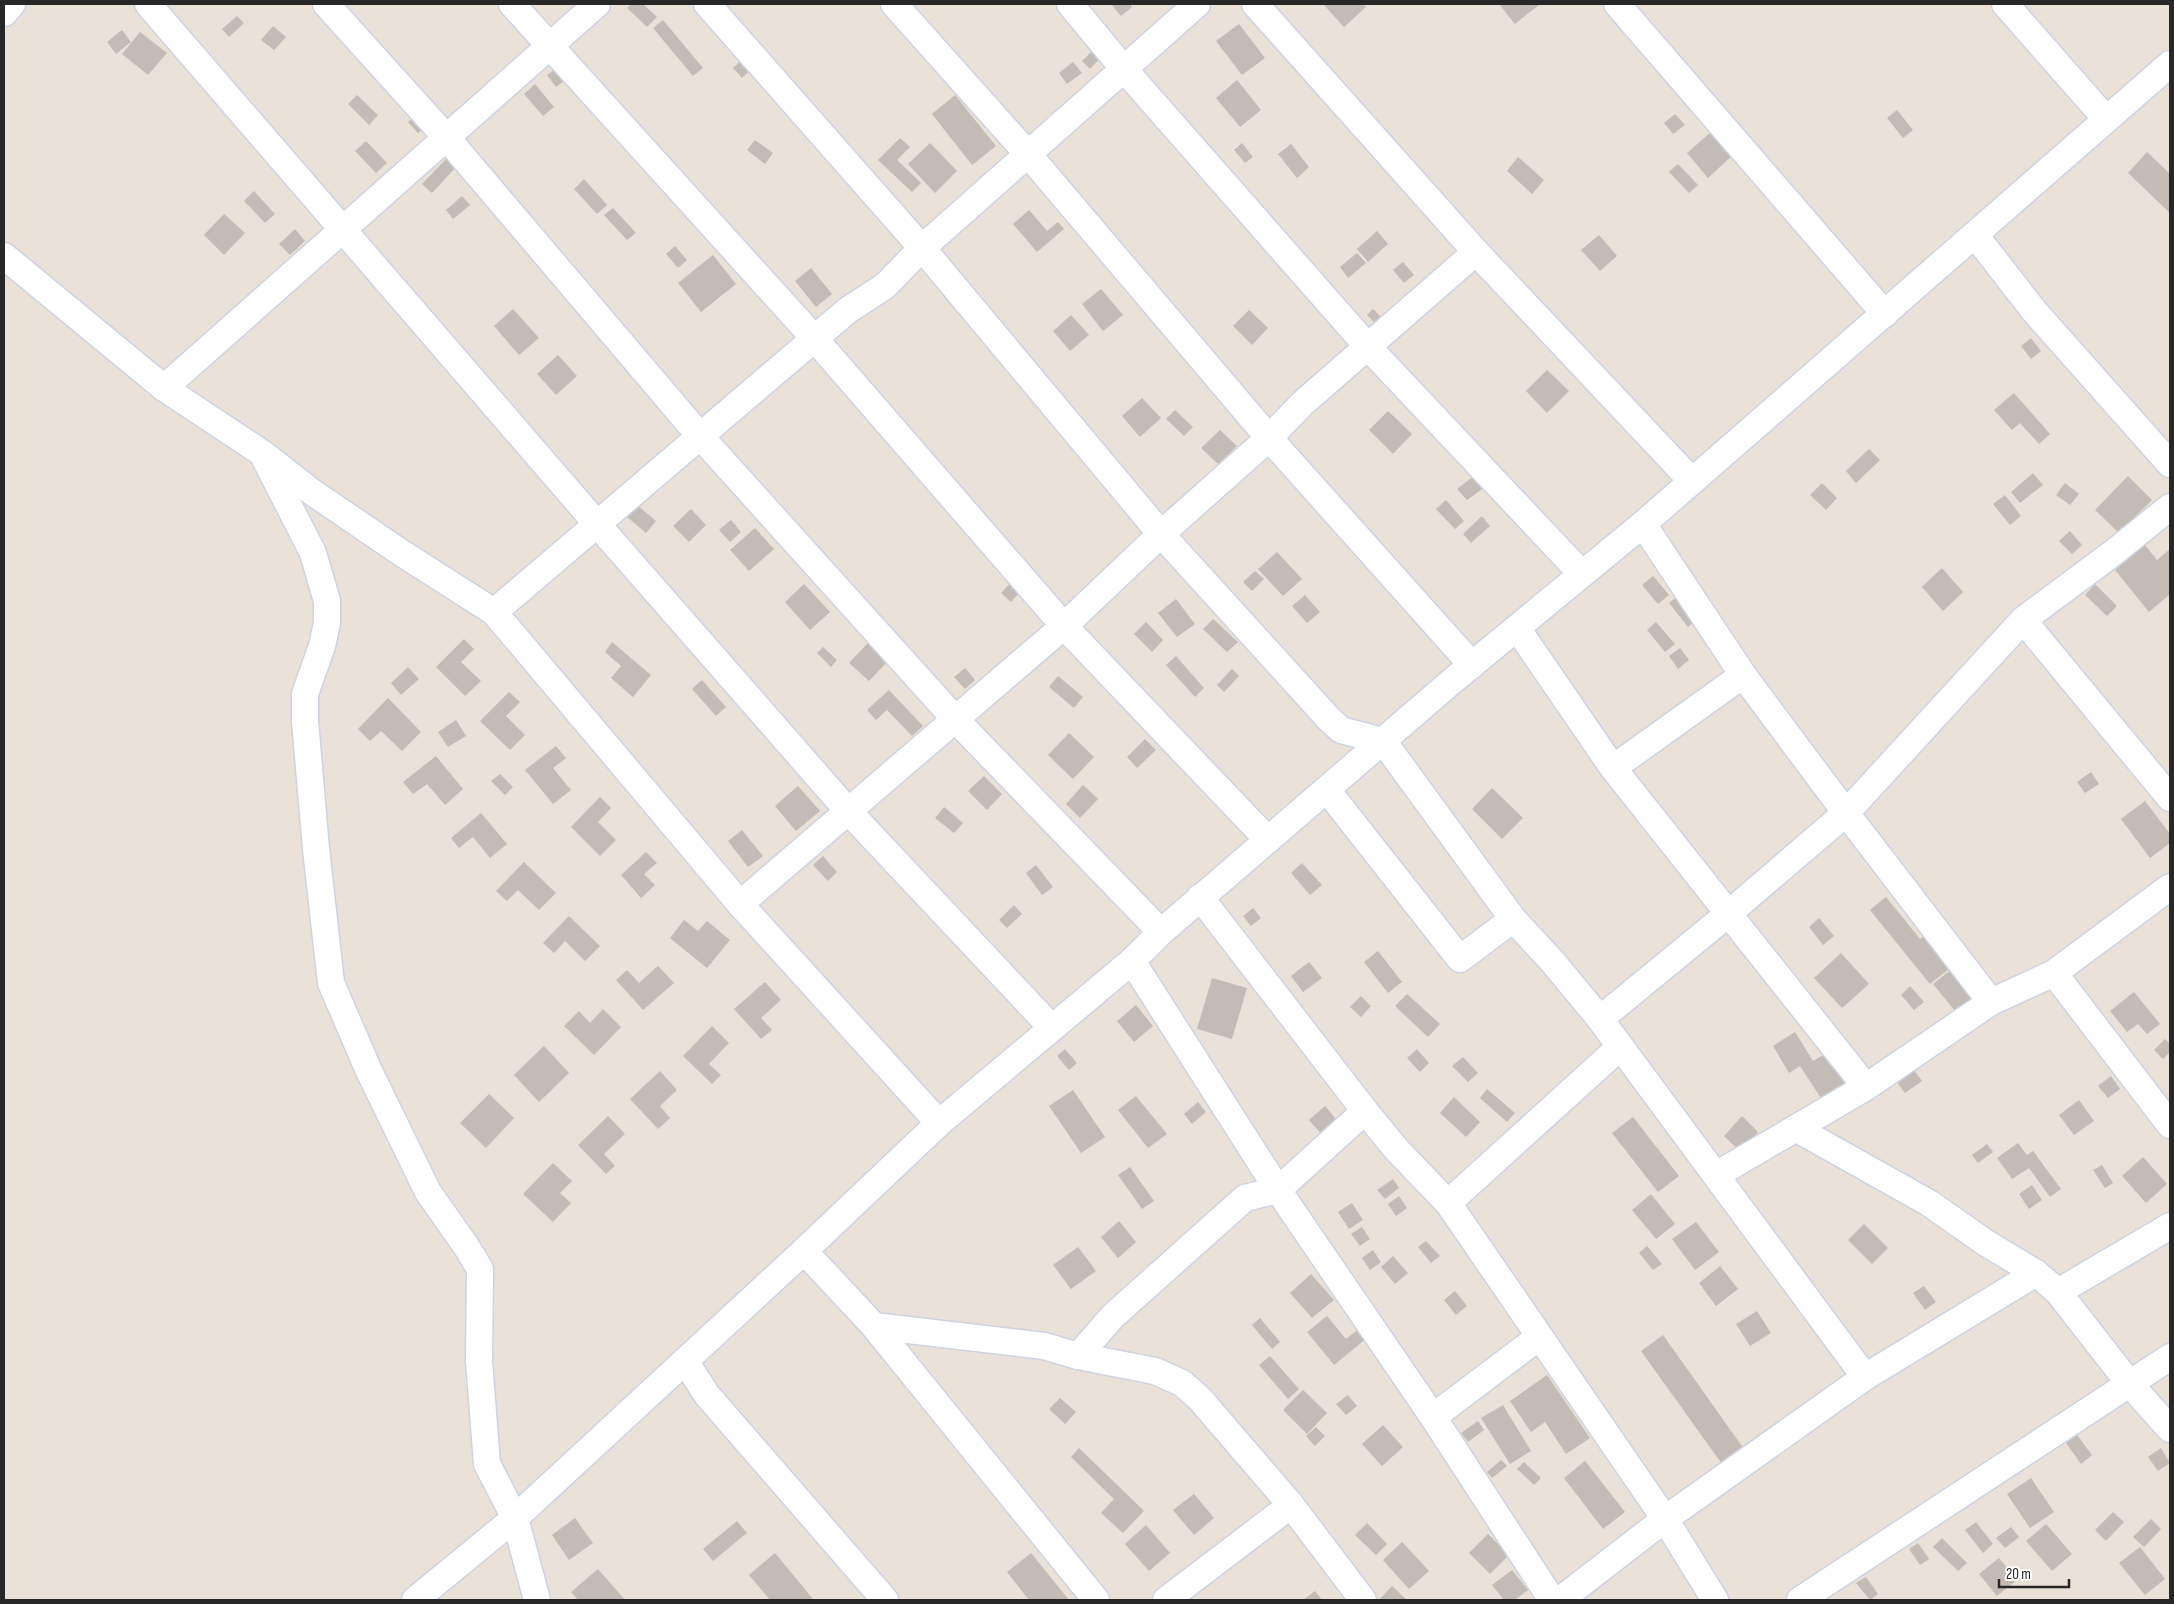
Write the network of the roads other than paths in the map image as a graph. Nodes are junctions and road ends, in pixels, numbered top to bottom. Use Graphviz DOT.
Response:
graph roads {
  1 [pos="12,4"];
  2 [pos="148,4"];
  3 [pos="326,4"];
  4 [pos="512,4"];
  5 [pos="597,4"];
  6 [pos="707,4"];
  7 [pos="894,4"];
  8 [pos="1070,4"];
  9 [pos="1197,4"];
  10 [pos="1255,4"];
  11 [pos="1617,4"];
  12 [pos="2005,4"];
  13 [pos="4,12"];
  14 [pos="549,45"];
  15 [pos="2170,64"];
  16 [pos="1123,68"];
  17 [pos="2106,119"];
  18 [pos="446,137"];
  19 [pos="1027,153"];
  20 [pos="342,230"];
  21 [pos="1975,235"];
  22 [pos="922,248"];
  23 [pos="1476,252"];
  24 [pos="4,256"];
  25 [pos="1884,314"];
  26 [pos="815,339"];
  27 [pos="1368,346"];
  28 [pos="164,388"];
  29 [pos="700,436"];
  30 [pos="1269,438"];
  31 [pos="262,453"];
  32 [pos="2170,464"];
  33 [pos="1691,480"];
  34 [pos="2170,507"];
  35 [pos="597,524"];
  36 [pos="1643,524"];
  37 [pos="1161,534"];
  38 [pos="1582,574"];
  39 [pos="494,612"];
  40 [pos="2023,620"];
  41 [pos="1064,626"];
  42 [pos="1517,628"];
  43 [pos="1472,665"];
  44 [pos="1743,675"];
  45 [pos="956,720"];
  46 [pos="1383,741"];
  47 [pos="1614,768"];
  48 [pos="1327,790"];
  49 [pos="2170,798"];
  50 [pos="849,812"];
  51 [pos="1846,813"];
  52 [pos="1268,840"];
  53 [pos="2170,887"];
  54 [pos="1200,897"];
  55 [pos="740,904"];
  56 [pos="1728,914"];
  57 [pos="1513,919"];
  58 [pos="1161,932"];
  59 [pos="1132,961"];
  60 [pos="2054,973"];
  61 [pos="1991,1002"];
  62 [pos="1600,1019"];
  63 [pos="1052,1028"];
  64 [pos="1620,1047"];
  65 [pos="1866,1087"];
  66 [pos="1365,1111"];
  67 [pos="939,1123"];
  68 [pos="2170,1125"];
  69 [pos="1797,1129"];
  70 [pos="1716,1175"];
  71 [pos="1278,1190"];
  72 [pos="1448,1203"];
  73 [pos="2170,1226"];
  74 [pos="804,1251"];
  75 [pos="2036,1273"];
  76 [pos="2058,1292"];
  77 [pos="874,1326"];
  78 [pos="1539,1338"];
  79 [pos="1078,1356"];
  80 [pos="2170,1357"];
  81 [pos="685,1361"];
  82 [pos="1865,1377"];
  83 [pos="2129,1382"];
  84 [pos="1434,1417"];
  85 [pos="2170,1429"];
  86 [pos="1291,1505"];
  87 [pos="516,1518"];
  88 [pos="1665,1519"];
  89 [pos="415,1600"];
  90 [pos="537,1600"];
  91 [pos="885,1600"];
  92 [pos="1096,1600"];
  93 [pos="1166,1600"];
  94 [pos="1363,1600"];
  95 [pos="1552,1600"];
  96 [pos="1560,1600"];
  97 [pos="1715,1600"];
  98 [pos="1800,1600"];
  1 -- 13 [label="street"];
  2 -- 20 [label="street"];
  3 -- 18 [label="street"];
  4 -- 14 [label="street"];
  5 -- 14 [label="street"];
  6 -- 22 [label="street"];
  7 -- 19 [label="street"];
  8 -- 16 [label="street"];
  9 -- 16 [label="street"];
  10 -- 23 [label="street"];
  11 -- 25 [label="street"];
  12 -- 17 [label="street"];
  14 -- 18 [label="street"];
  14 -- 26 [label="street"];
  15 -- 17 [label="street"];
  16 -- 19 [label="street"];
  16 -- 27 [label="street"];
  17 -- 21 [label="street"];
  18 -- 20 [label="street"];
  18 -- 29 [label="street"];
  19 -- 22 [label="street"];
  19 -- 30 [label="street"];
  20 -- 28 [label="street"];
  20 -- 35 [label="street"];
  21 -- 25 [label="street"];
  21 -- 32 [label="street"];
  22 -- 26 [label="street"];
  22 -- 37 [label="street"];
  23 -- 27 [label="street"];
  23 -- 33 [label="street"];
  24 -- 28 [label="street"];
  25 -- 33 [label="street"];
  26 -- 29 [label="street"];
  26 -- 41 [label="street"];
  27 -- 30 [label="street"];
  27 -- 38 [label="street"];
  28 -- 31 [label="street"];
  29 -- 35 [label="street"];
  29 -- 45 [label="street"];
  30 -- 37 [label="street"];
  30 -- 43 [label="street"];
  31 -- 39 [label="street"];
  31 -- 87 [label="street"];
  33 -- 36 [label="street"];
  34 -- 40 [label="street"];
  35 -- 39 [label="street"];
  35 -- 50 [label="street"];
  36 -- 38 [label="street"];
  36 -- 44 [label="street"];
  37 -- 41 [label="street"];
  37 -- 46 [label="street"];
  38 -- 42 [label="street"];
  39 -- 55 [label="street"];
  40 -- 49 [label="street"];
  40 -- 51 [label="street"];
  41 -- 45 [label="street"];
  41 -- 52 [label="street"];
  42 -- 43 [label="street"];
  42 -- 47 [label="street"];
  43 -- 46 [label="street"];
  44 -- 47 [label="street"];
  44 -- 51 [label="street"];
  45 -- 50 [label="street"];
  45 -- 58 [label="street"];
  46 -- 48 [label="street"];
  46 -- 57 [label="street"];
  47 -- 56 [label="street"];
  48 -- 52 [label="street"];
  48 -- 57 [label="street"];
  50 -- 55 [label="street"];
  50 -- 63 [label="street"];
  51 -- 56 [label="street"];
  51 -- 61 [label="street"];
  52 -- 54 [label="street"];
  53 -- 60 [label="street"];
  54 -- 58 [label="street"];
  54 -- 66 [label="street"];
  55 -- 67 [label="street"];
  56 -- 62 [label="street"];
  56 -- 65 [label="street"];
  57 -- 62 [label="street"];
  58 -- 59 [label="street"];
  59 -- 63 [label="street"];
  59 -- 71 [label="street"];
  60 -- 61 [label="street"];
  60 -- 68 [label="street"];
  61 -- 65 [label="street"];
  62 -- 64 [label="street"];
  63 -- 67 [label="street"];
  64 -- 70 [label="street"];
  64 -- 72 [label="street"];
  65 -- 69 [label="street"];
  66 -- 71 [label="street"];
  66 -- 72 [label="street"];
  67 -- 74 [label="street"];
  69 -- 70 [label="street"];
  69 -- 75 [label="street"];
  70 -- 82 [label="street"];
  71 -- 79 [label="street"];
  71 -- 84 [label="street"];
  72 -- 78 [label="street"];
  73 -- 76 [label="street"];
  74 -- 77 [label="street"];
  74 -- 81 [label="street"];
  75 -- 76 [label="street"];
  75 -- 82 [label="street"];
  76 -- 83 [label="street"];
  77 -- 79 [label="street"];
  77 -- 92 [label="street"];
  78 -- 84 [label="street"];
  78 -- 88 [label="street"];
  79 -- 86 [label="street"];
  80 -- 83 [label="street"];
  81 -- 87 [label="street"];
  81 -- 91 [label="street"];
  82 -- 88 [label="street"];
  83 -- 85 [label="street"];
  83 -- 98 [label="street"];
  84 -- 95 [label="street"];
  86 -- 93 [label="street"];
  86 -- 94 [label="street"];
  87 -- 89 [label="street"];
  87 -- 90 [label="street"];
  88 -- 96 [label="street"];
  88 -- 97 [label="street"];
}
